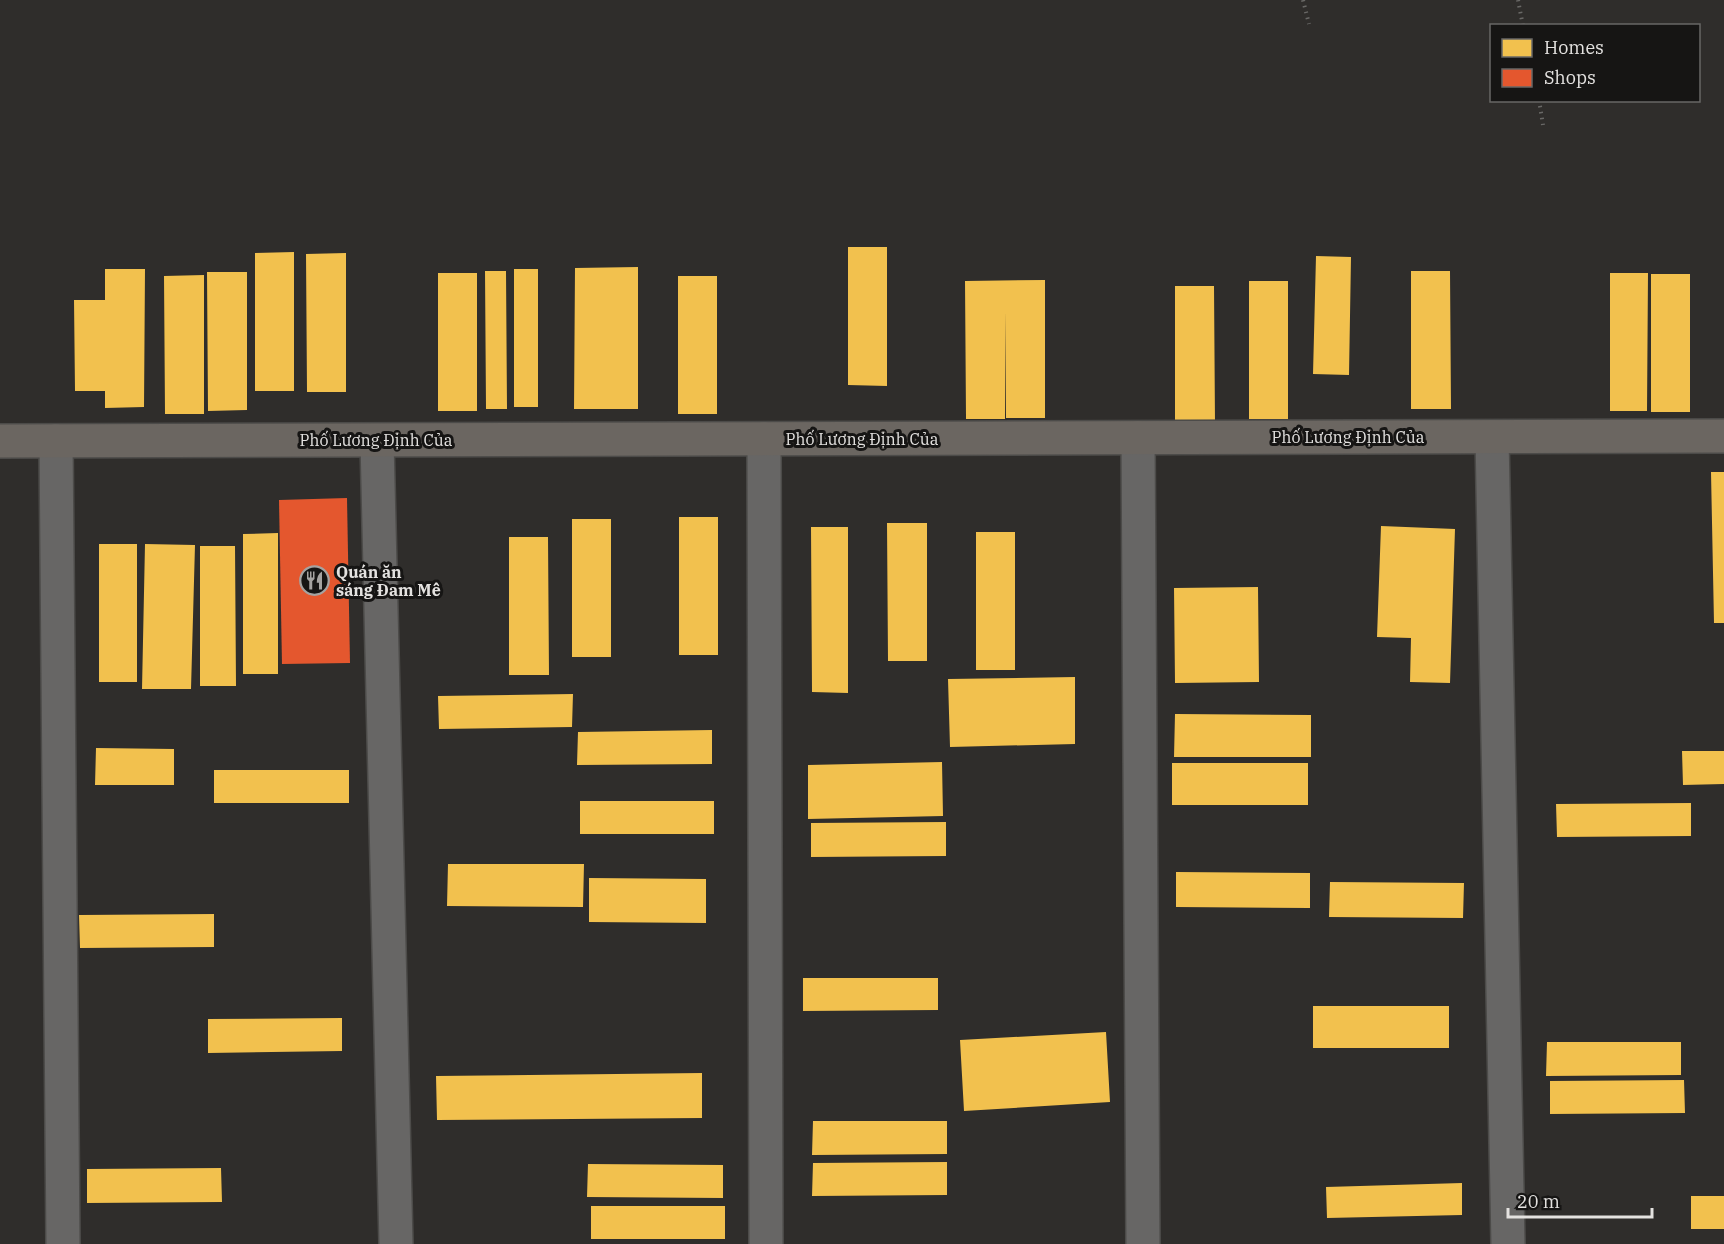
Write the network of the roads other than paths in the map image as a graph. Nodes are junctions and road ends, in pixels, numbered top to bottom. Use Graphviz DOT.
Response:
graph roads {
  1 [pos="1724,436"];
  2 [pos="1492,437"];
  3 [pos="1138,438"];
  4 [pos="764,439"];
  5 [pos="0,441"];
  6 [pos="56,441"];
  7 [pos="377,441"];
  8 [pos="63,1244"];
  9 [pos="396,1244"];
  10 [pos="766,1244"];
  11 [pos="1143,1244"];
  12 [pos="1508,1244"];
  1 -- 2 [label="main road, Phố Lương Định Của"];
  2 -- 3 [label="main road, Phố Lương Định Của"];
  2 -- 12 [label="street"];
  3 -- 4 [label="main road, Phố Lương Định Của"];
  3 -- 11 [label="street"];
  4 -- 7 [label="main road, Phố Lương Định Của"];
  4 -- 10 [label="street"];
  5 -- 6 [label="main road, Phố Lương Định Của"];
  6 -- 7 [label="main road, Phố Lương Định Của"];
  6 -- 8 [label="street"];
  7 -- 9 [label="street"];
}
